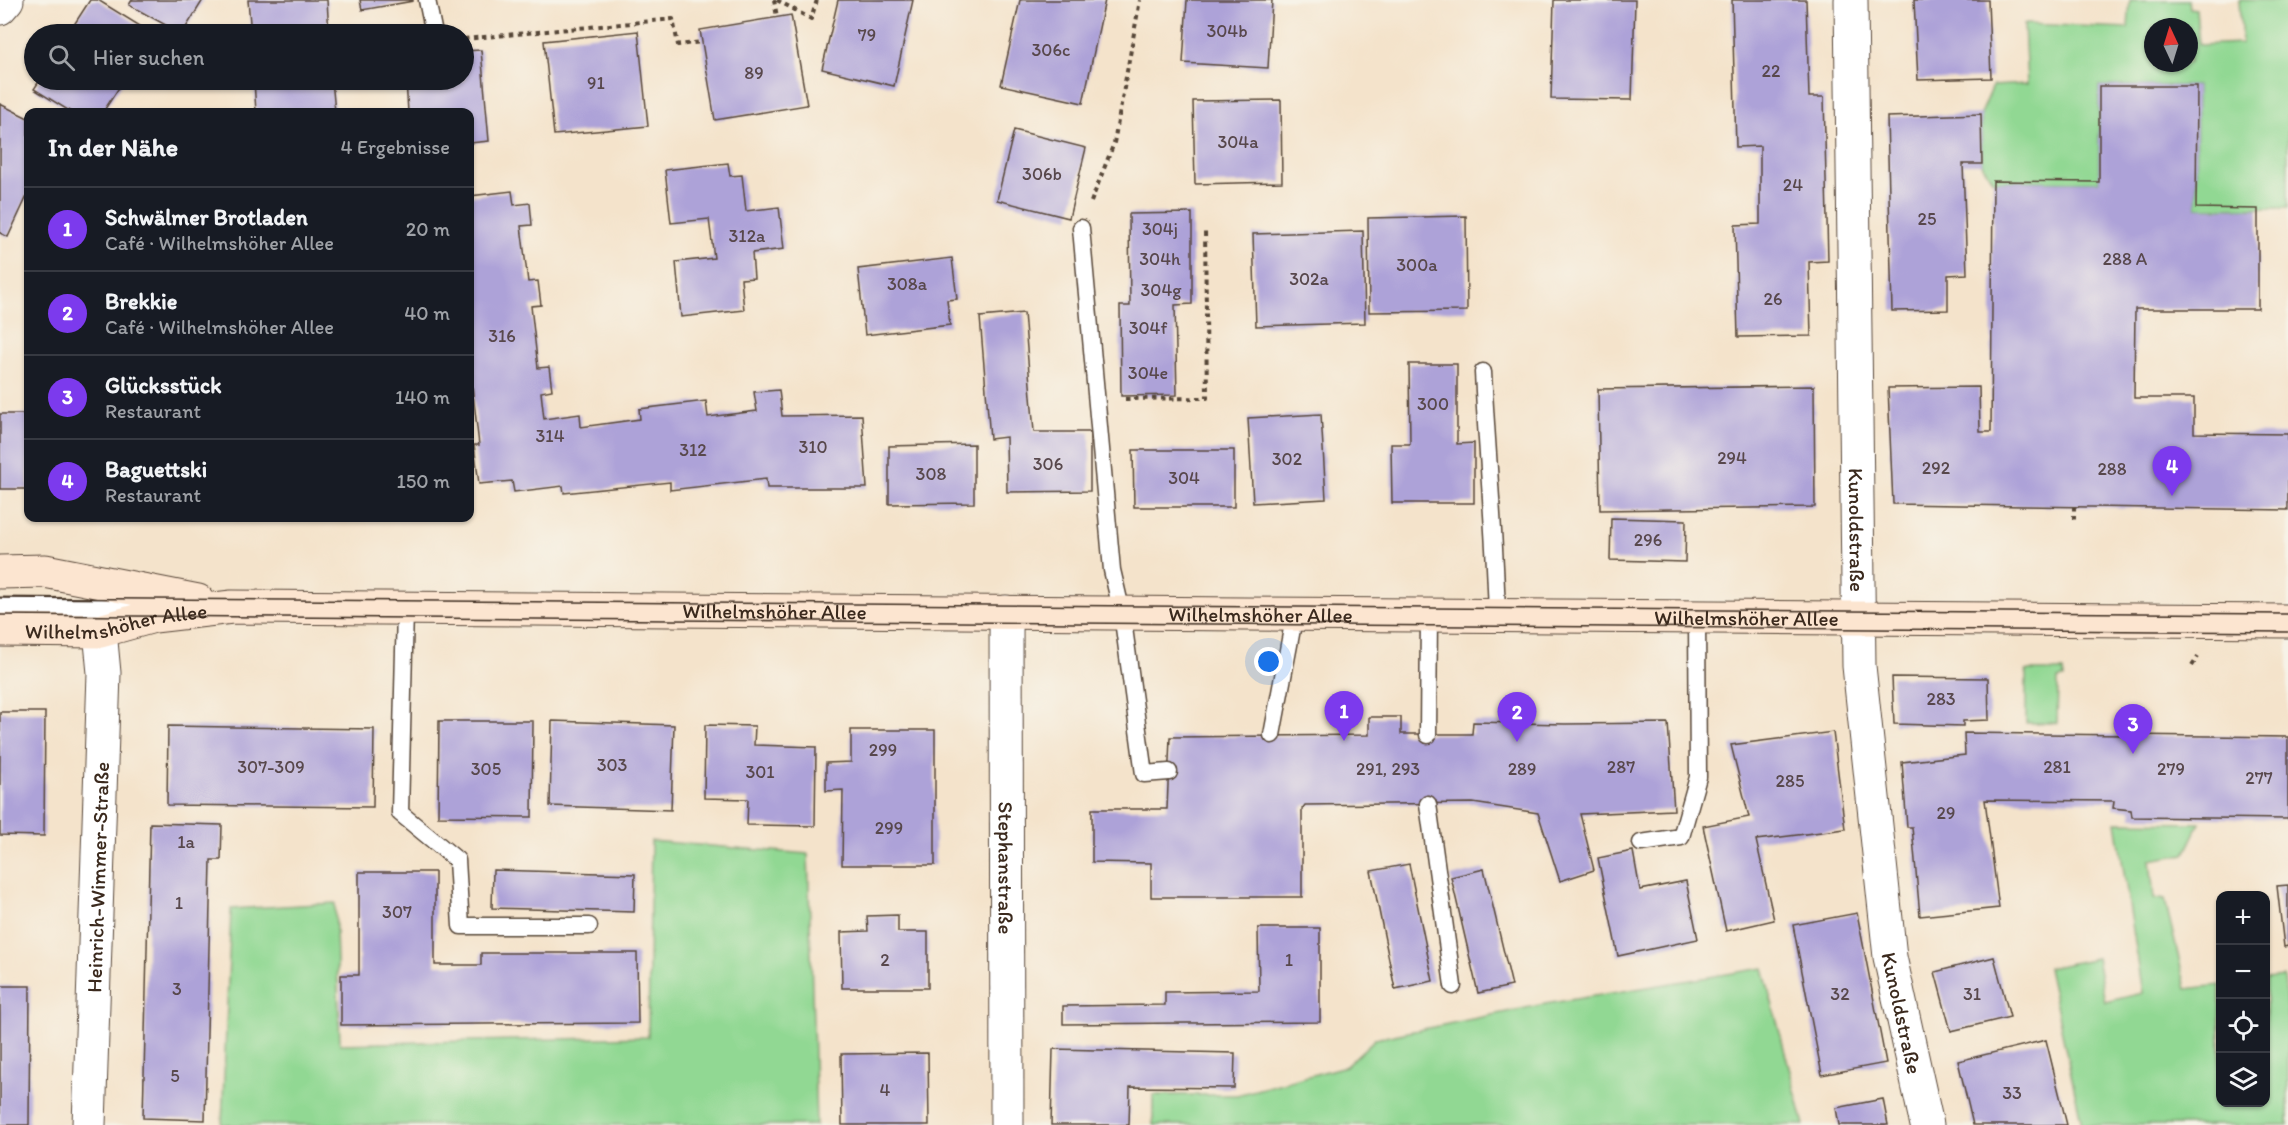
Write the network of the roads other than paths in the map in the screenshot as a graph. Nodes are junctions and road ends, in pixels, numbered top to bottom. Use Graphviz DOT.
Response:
graph roads {
  1 [pos="7,0"];
  2 [pos="428,0"];
  3 [pos="1851,0"];
  4 [pos="0,8"];
  5 [pos="432,24"];
  6 [pos="1081,228"];
  7 [pos="1483,372"];
  8 [pos="0,572"];
  9 [pos="0,606"];
  10 [pos="232,607"];
  11 [pos="405,610"];
  12 [pos="1006,612"];
  13 [pos="1122,613"];
  14 [pos="1295,613"];
  15 [pos="1429,615"];
  16 [pos="1497,617"];
  17 [pos="1697,617"];
  18 [pos="1859,617"];
  19 [pos="2288,621"];
  20 [pos="0,630"];
  21 [pos="100,631"];
  22 [pos="1272,735"];
  23 [pos="1428,735"];
  24 [pos="1169,772"];
  25 [pos="1428,804"];
  26 [pos="1641,843"];
  27 [pos="589,926"];
  28 [pos="1453,986"];
  29 [pos="89,1125"];
  30 [pos="1007,1125"];
  31 [pos="1927,1125"];
  1 -- 4 [label="street"];
  2 -- 5 [label="lane"];
  3 -- 18 [label="street, Kunoldstraße"];
  6 -- 13 [label="lane"];
  7 -- 16 [label="lane"];
  8 -- 10 [label="main road, Wilhelmshöher Allee"];
  9 -- 10 [label="lane"];
  10 -- 11 [label="main road, Wilhelmshöher Allee"];
  10 -- 21 [label="main road, Wilhelmshöher Allee"];
  11 -- 12 [label="main road, Wilhelmshöher Allee"];
  11 -- 27 [label="lane"];
  12 -- 13 [label="main road, Wilhelmshöher Allee"];
  12 -- 30 [label="street, Stephanstraße"];
  13 -- 14 [label="main road, Wilhelmshöher Allee"];
  13 -- 24 [label="lane"];
  14 -- 15 [label="main road, Wilhelmshöher Allee"];
  14 -- 22 [label="lane"];
  15 -- 16 [label="main road, Wilhelmshöher Allee"];
  15 -- 23 [label="lane"];
  16 -- 17 [label="main road, Wilhelmshöher Allee"];
  17 -- 18 [label="main road, Wilhelmshöher Allee"];
  17 -- 26 [label="lane"];
  18 -- 19 [label="main road, Wilhelmshöher Allee"];
  18 -- 31 [label="street, Kunoldstraße"];
  20 -- 21 [label="main road, Wilhelmshöher Allee"];
  21 -- 29 [label="street, Heinrich-Wimmer-Straße"];
  25 -- 28 [label="lane"];
}
